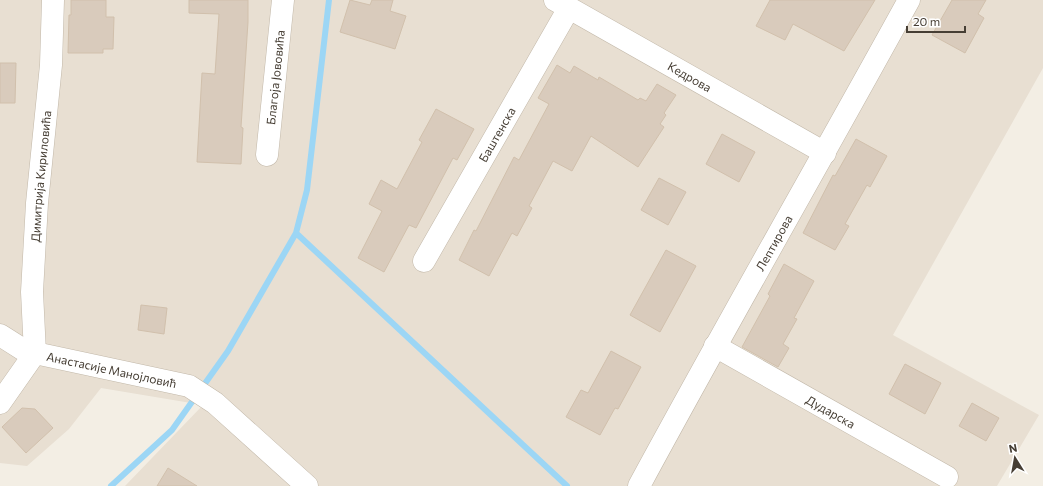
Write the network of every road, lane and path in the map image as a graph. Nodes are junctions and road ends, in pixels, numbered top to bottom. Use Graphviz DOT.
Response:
graph roads {
  1 [pos="53,0"];
  2 [pos="283,0"];
  3 [pos="909,0"];
  4 [pos="562,4"];
  5 [pos="825,153"];
  6 [pos="267,155"];
  7 [pos="424,261"];
  8 [pos="0,335"];
  9 [pos="715,346"];
  10 [pos="35,353"];
  11 [pos="0,403"];
  12 [pos="947,477"];
  13 [pos="307,486"];
  14 [pos="639,486"];
  1 -- 10 [label="street, Димитрија Кириловића"];
  2 -- 6 [label="street, Благоја Јововића"];
  3 -- 5 [label="street, Лептирова"];
  4 -- 5 [label="street, Кедрова"];
  4 -- 7 [label="street, Баштенска"];
  5 -- 9 [label="street, Лептирова"];
  8 -- 10 [label="street, Анастасије Манојловић"];
  9 -- 12 [label="street, Дударска"];
  9 -- 14 [label="street, Лептирова"];
  10 -- 11 [label="street"];
  10 -- 13 [label="street, Анастасије Манојловић"];
}
